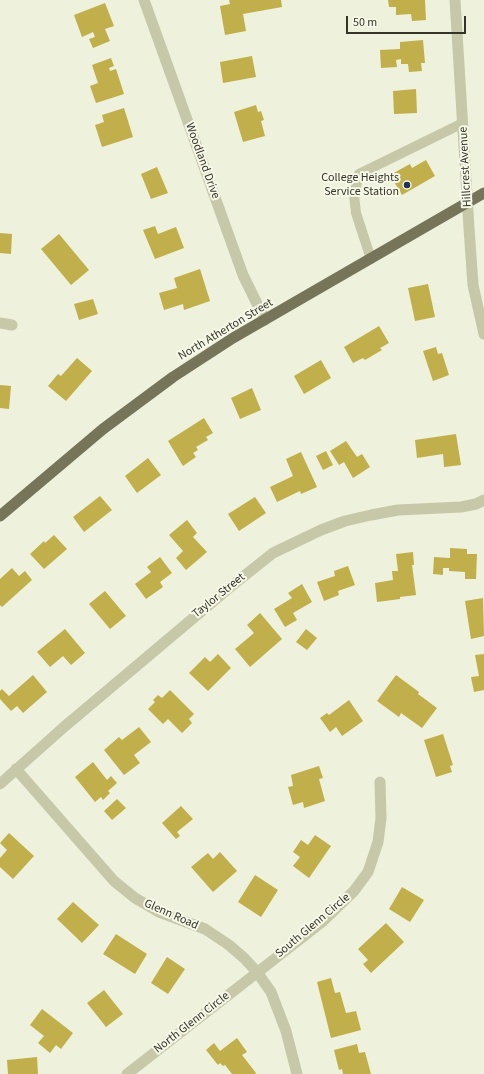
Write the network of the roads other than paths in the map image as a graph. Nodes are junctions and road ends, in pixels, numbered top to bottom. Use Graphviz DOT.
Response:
graph roads {
  1 [pos="144,0"];
  2 [pos="456,0"];
  3 [pos="464,123"];
  4 [pos="484,194"];
  5 [pos="467,204"];
  6 [pos="371,259"];
  7 [pos="265,320"];
  8 [pos="0,324"];
  9 [pos="12,325"];
  10 [pos="484,334"];
  11 [pos="484,500"];
  12 [pos="0,516"];
  13 [pos="16,769"];
  14 [pos="380,782"];
  15 [pos="0,784"];
  16 [pos="257,972"];
  17 [pos="127,1074"];
  18 [pos="297,1074"];
  1 -- 7 [label="street, Woodland Drive"];
  2 -- 3 [label="street, Hillcrest Avenue"];
  3 -- 5 [label="street, Hillcrest Avenue"];
  3 -- 6 [label="lane"];
  4 -- 5 [label="main road, North Atherton Street"];
  5 -- 6 [label="main road, North Atherton Street"];
  5 -- 10 [label="street, Hillcrest Avenue"];
  6 -- 7 [label="main road, North Atherton Street"];
  7 -- 12 [label="main road, North Atherton Street"];
  8 -- 9 [label="street"];
  11 -- 13 [label="street, Taylor Street"];
  13 -- 15 [label="street, Taylor Street"];
  13 -- 16 [label="street, Glenn Road"];
  14 -- 16 [label="street, South Glenn Circle"];
  16 -- 17 [label="street, North Glenn Circle"];
  16 -- 18 [label="street, Glenn Road"];
}
